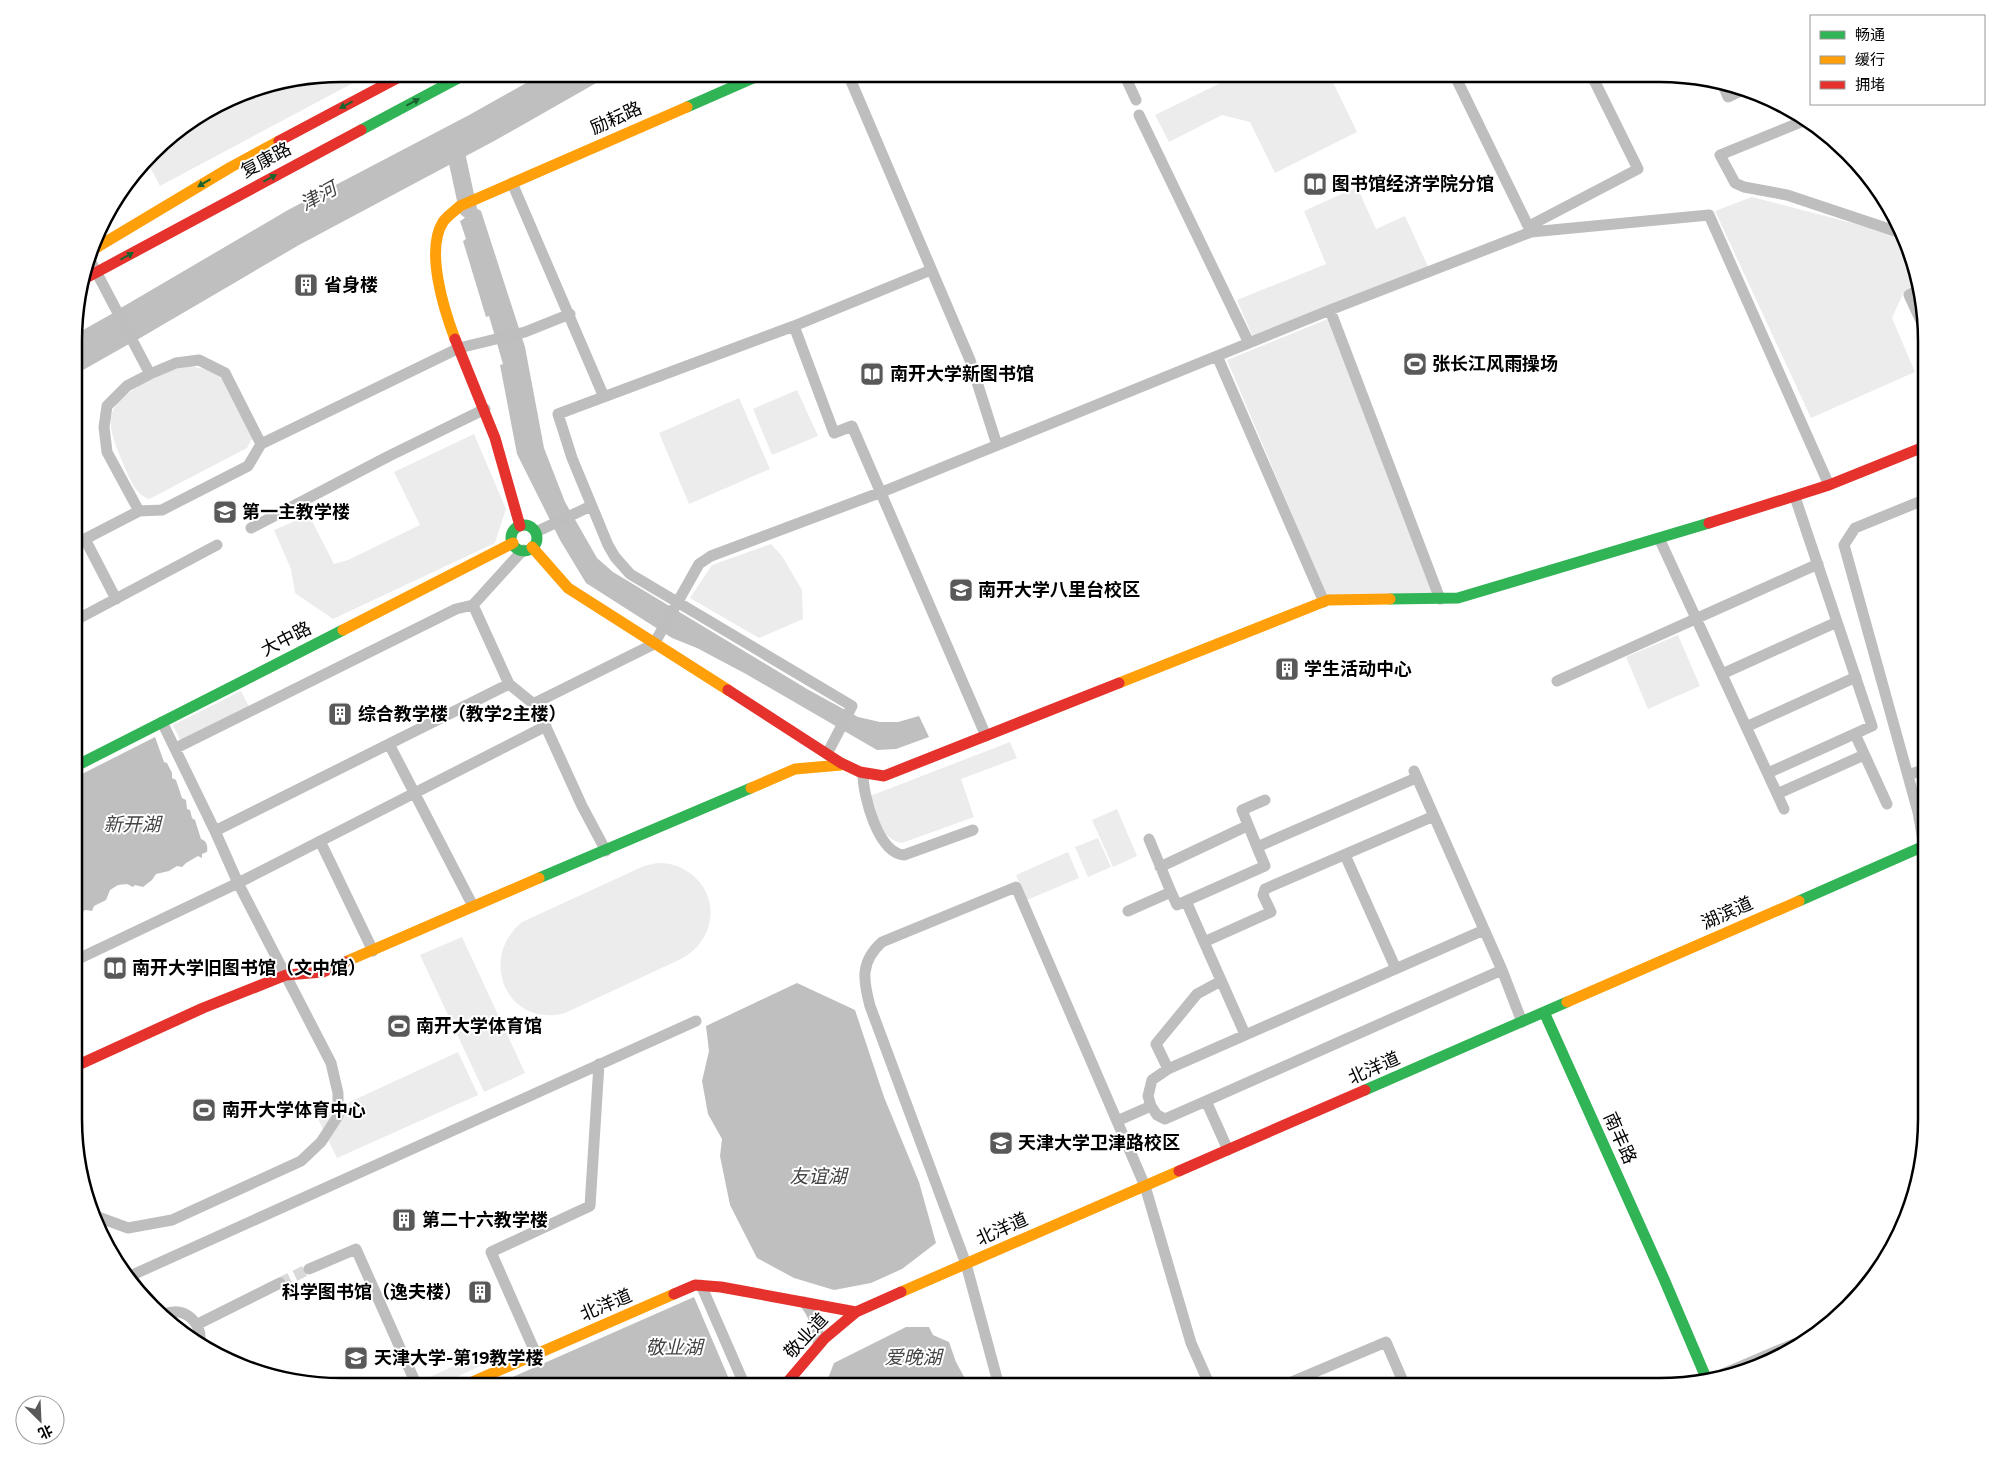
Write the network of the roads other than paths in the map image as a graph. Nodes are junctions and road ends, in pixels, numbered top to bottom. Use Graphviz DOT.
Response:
graph roads {
  1 [pos="388,83"];
  2 [pos="449,83"];
  3 [pos="741,83"];
  4 [pos="852,83"];
  5 [pos="1128,83"];
  6 [pos="1458,83"];
  7 [pos="1595,83"];
  8 [pos="1725,91"];
  9 [pos="1735,94"];
  10 [pos="1136,100"];
  11 [pos="1139,115"];
  12 [pos="1798,123"];
  13 [pos="512,183"];
  14 [pos="1530,229"];
  15 [pos="1892,229"];
  16 [pos="101,244"];
  17 [pos="93,267"];
  18 [pos="931,270"];
  19 [pos="96,273"];
  20 [pos="91,276"];
  21 [pos="1913,293"];
  22 [pos="1915,308"];
  23 [pos="1330,310"];
  24 [pos="570,314"];
  25 [pos="794,326"];
  26 [pos="1249,343"];
  27 [pos="459,348"];
  28 [pos="1217,356"];
  29 [pos="150,374"];
  30 [pos="604,397"];
  31 [pos="485,408"];
  32 [pos="261,444"];
  33 [pos="997,445"];
  34 [pos="1918,449"];
  35 [pos="1829,486"];
  36 [pos="880,492"];
  37 [pos="1795,497"];
  38 [pos="1918,502"];
  39 [pos="592,506"];
  40 [pos="138,511"];
  41 [pos="520,526"];
  42 [pos="251,528"];
  43 [pos="536,532"];
  44 [pos="1660,538"];
  45 [pos="513,543"];
  46 [pos="217,545"];
  47 [pos="527,549"];
  48 [pos="1818,564"];
  49 [pos="116,599"];
  50 [pos="1440,599"];
  51 [pos="678,600"];
  52 [pos="1324,602"];
  53 [pos="472,605"];
  54 [pos="83,616"];
  55 [pos="1697,619"];
  56 [pos="1837,622"];
  57 [pos="654,644"];
  58 [pos="1722,674"];
  59 [pos="1856,677"];
  60 [pos="1556,681"];
  61 [pos="509,684"];
  62 [pos="535,703"];
  63 [pos="162,722"];
  64 [pos="546,726"];
  65 [pos="1746,727"];
  66 [pos="1855,734"];
  67 [pos="986,736"];
  68 [pos="389,744"];
  69 [pos="176,748"];
  70 [pos="827,754"];
  71 [pos="1864,755"];
  72 [pos="83,762"];
  73 [pos="841,765"];
  74 [pos="1918,772"];
  75 [pos="1768,773"];
  76 [pos="863,774"];
  77 [pos="1908,775"];
  78 [pos="414,793"];
  79 [pos="1777,794"];
  80 [pos="1265,800"];
  81 [pos="1887,804"];
  82 [pos="1918,805"];
  83 [pos="1784,809"];
  84 [pos="1434,816"];
  85 [pos="1247,826"];
  86 [pos="973,830"];
  87 [pos="215,831"];
  88 [pos="1149,839"];
  89 [pos="320,841"];
  90 [pos="1257,847"];
  91 [pos="606,851"];
  92 [pos="1918,852"];
  93 [pos="1345,855"];
  94 [pos="1265,866"];
  95 [pos="1160,867"];
  96 [pos="238,883"];
  97 [pos="1274,886"];
  98 [pos="1171,892"];
  99 [pos="1186,901"];
  100 [pos="473,906"];
  101 [pos="1128,911"];
  102 [pos="1484,930"];
  103 [pos="1204,942"];
  104 [pos="373,951"];
  105 [pos="83,957"];
  106 [pos="1396,969"];
  107 [pos="1502,970"];
  108 [pos="286,975"];
  109 [pos="1221,981"];
  110 [pos="1544,1012"];
  111 [pos="696,1021"];
  112 [pos="1522,1022"];
  113 [pos="1244,1032"];
  114 [pos="83,1063"];
  115 [pos="599,1064"];
  116 [pos="1168,1069"];
  117 [pos="1206,1101"];
  118 [pos="1151,1106"];
  119 [pos="1117,1121"];
  120 [pos="1228,1150"];
  121 [pos="1145,1186"];
  122 [pos="102,1219"];
  123 [pos="966,1264"];
  124 [pos="309,1269"];
  125 [pos="135,1274"];
  126 [pos="280,1284"];
  127 [pos="701,1285"];
  128 [pos="804,1302"];
  129 [pos="856,1312"];
  130 [pos="171,1313"];
  131 [pos="198,1324"];
  132 [pos="200,1335"];
  133 [pos="818,1346"];
  134 [pos="536,1354"];
  135 [pos="1708,1373"];
  136 [pos="413,1378"];
  137 [pos="481,1378"];
  138 [pos="742,1378"];
  139 [pos="791,1378"];
  140 [pos="997,1378"];
  141 [pos="1206,1378"];
  142 [pos="1301,1378"];
  143 [pos="1402,1378"];
  1 -- 16 [label="main road, 复康路, one-way"];
  19 -- 2 [label="main road, 复康路, one-way"];
  3 -- 13 [label="main road, 励耘路"];
  4 -- 18 [label="street"];
  5 -- 10 [label="street"];
  6 -- 14 [label="street"];
  7 -- 14 [label="street"];
  8 -- 9 [label="street"];
  11 -- 26 [label="street"];
  12 -- 15 [label="street"];
  13 -- 24 [label="street"];
  13 -- 27 [label="main road, 励耘路"];
  14 -- 23 [label="street"];
  14 -- 35 [label="street"];
  17 -- 19 [label="street"];
  18 -- 25 [label="street"];
  18 -- 33 [label="street"];
  19 -- 20 [label="main road, 复康路"];
  19 -- 29 [label="street"];
  21 -- 22 [label="street"];
  23 -- 26 [label="street"];
  23 -- 50 [label="street"];
  24 -- 27 [label="street"];
  24 -- 30 [label="street"];
  25 -- 30 [label="street"];
  25 -- 36 [label="street"];
  26 -- 28 [label="street"];
  27 -- 31 [label="main road, 励耘路"];
  27 -- 32 [label="street"];
  28 -- 33 [label="street"];
  28 -- 52 [label="street"];
  29 -- 32 [label="street"];
  29 -- 40 [label="street"];
  30 -- 39 [label="street"];
  31 -- 41 [label="main road, 励耘路"];
  31 -- 42 [label="street"];
  32 -- 40 [label="street"];
  33 -- 36 [label="street"];
  34 -- 35 [label="main road"];
  35 -- 37 [label="main road"];
  36 -- 51 [label="street"];
  36 -- 67 [label="street"];
  37 -- 44 [label="main road"];
  37 -- 48 [label="street"];
  38 -- 77 [label="street"];
  39 -- 43 [label="street"];
  39 -- 51 [label="street"];
  40 -- 49 [label="street"];
  41 -- 43 [label="main road"];
  41 -- 45 [label="main road"];
  43 -- 47 [label="main road"];
  44 -- 50 [label="main road"];
  44 -- 55 [label="street"];
  45 -- 47 [label="main road"];
  45 -- 63 [label="main road, 大中路"];
  46 -- 49 [label="street"];
  47 -- 53 [label="street"];
  47 -- 57 [label="main road"];
  48 -- 55 [label="street"];
  48 -- 56 [label="street"];
  49 -- 54 [label="street"];
  50 -- 52 [label="main road"];
  51 -- 57 [label="street"];
  51 -- 70 [label="street"];
  52 -- 67 [label="main road"];
  53 -- 61 [label="street"];
  53 -- 69 [label="street"];
  55 -- 58 [label="street"];
  55 -- 60 [label="street"];
  56 -- 58 [label="street"];
  56 -- 59 [label="street"];
  57 -- 62 [label="street"];
  57 -- 70 [label="main road"];
  58 -- 65 [label="street"];
  59 -- 65 [label="street"];
  59 -- 66 [label="street"];
  61 -- 62 [label="street"];
  61 -- 68 [label="street"];
  62 -- 64 [label="street"];
  63 -- 69 [label="street"];
  63 -- 72 [label="main road, 大中路"];
  64 -- 78 [label="street"];
  64 -- 91 [label="street"];
  65 -- 75 [label="street"];
  66 -- 71 [label="street"];
  66 -- 75 [label="street"];
  67 -- 76 [label="main road"];
  68 -- 78 [label="street"];
  68 -- 87 [label="street"];
  69 -- 87 [label="street"];
  70 -- 73 [label="main road"];
  71 -- 79 [label="street"];
  71 -- 81 [label="street"];
  73 -- 76 [label="main road"];
  73 -- 91 [label="main road"];
  74 -- 77 [label="street"];
  75 -- 79 [label="street"];
  76 -- 86 [label="street"];
  77 -- 82 [label="street"];
  78 -- 89 [label="street"];
  78 -- 100 [label="street"];
  79 -- 83 [label="street"];
  80 -- 85 [label="street"];
  84 -- 90 [label="street"];
  84 -- 93 [label="street"];
  84 -- 102 [label="street"];
  85 -- 90 [label="street"];
  85 -- 95 [label="street"];
  87 -- 96 [label="street"];
  88 -- 95 [label="street"];
  89 -- 96 [label="street"];
  89 -- 104 [label="street"];
  90 -- 94 [label="street"];
  91 -- 100 [label="main road"];
  92 -- 110 [label="main road, 湖滨道"];
  93 -- 97 [label="street"];
  93 -- 106 [label="street"];
  94 -- 97 [label="street"];
  94 -- 99 [label="street"];
  95 -- 98 [label="street"];
  96 -- 105 [label="street"];
  96 -- 108 [label="street"];
  97 -- 103 [label="street"];
  98 -- 99 [label="street"];
  98 -- 101 [label="street"];
  99 -- 103 [label="street"];
  100 -- 104 [label="main road"];
  102 -- 106 [label="street"];
  102 -- 107 [label="street"];
  103 -- 109 [label="street"];
  104 -- 108 [label="main road"];
  106 -- 116 [label="street"];
  107 -- 112 [label="street"];
  107 -- 117 [label="street"];
  108 -- 114 [label="main road"];
  108 -- 122 [label="street"];
  109 -- 113 [label="street"];
  109 -- 116 [label="street"];
  110 -- 112 [label="main road, 北洋道"];
  110 -- 135 [label="main road, 南丰路"];
  111 -- 115 [label="street"];
  112 -- 120 [label="main road, 北洋道"];
  115 -- 125 [label="street"];
  115 -- 134 [label="street"];
  116 -- 118 [label="street"];
  117 -- 118 [label="street"];
  117 -- 120 [label="street"];
  118 -- 119 [label="street"];
  119 -- 121 [label="street"];
  119 -- 123 [label="street"];
  120 -- 121 [label="main road, 北洋道"];
  121 -- 123 [label="main road, 北洋道"];
  121 -- 141 [label="street"];
  123 -- 129 [label="main road, 北洋道"];
  123 -- 140 [label="street"];
  124 -- 136 [label="street"];
  126 -- 131 [label="street"];
  127 -- 128 [label="main road, 北洋道"];
  127 -- 134 [label="main road, 北洋道"];
  127 -- 138 [label="street"];
  128 -- 129 [label="main road, 北洋道"];
  128 -- 133 [label="street"];
  129 -- 133 [label="main road, 敬业道"];
  130 -- 131 [label="street"];
  131 -- 132 [label="street"];
  133 -- 139 [label="main road, 敬业道"];
  134 -- 137 [label="main road, 北洋道"];
  142 -- 143 [label="street"];
}
